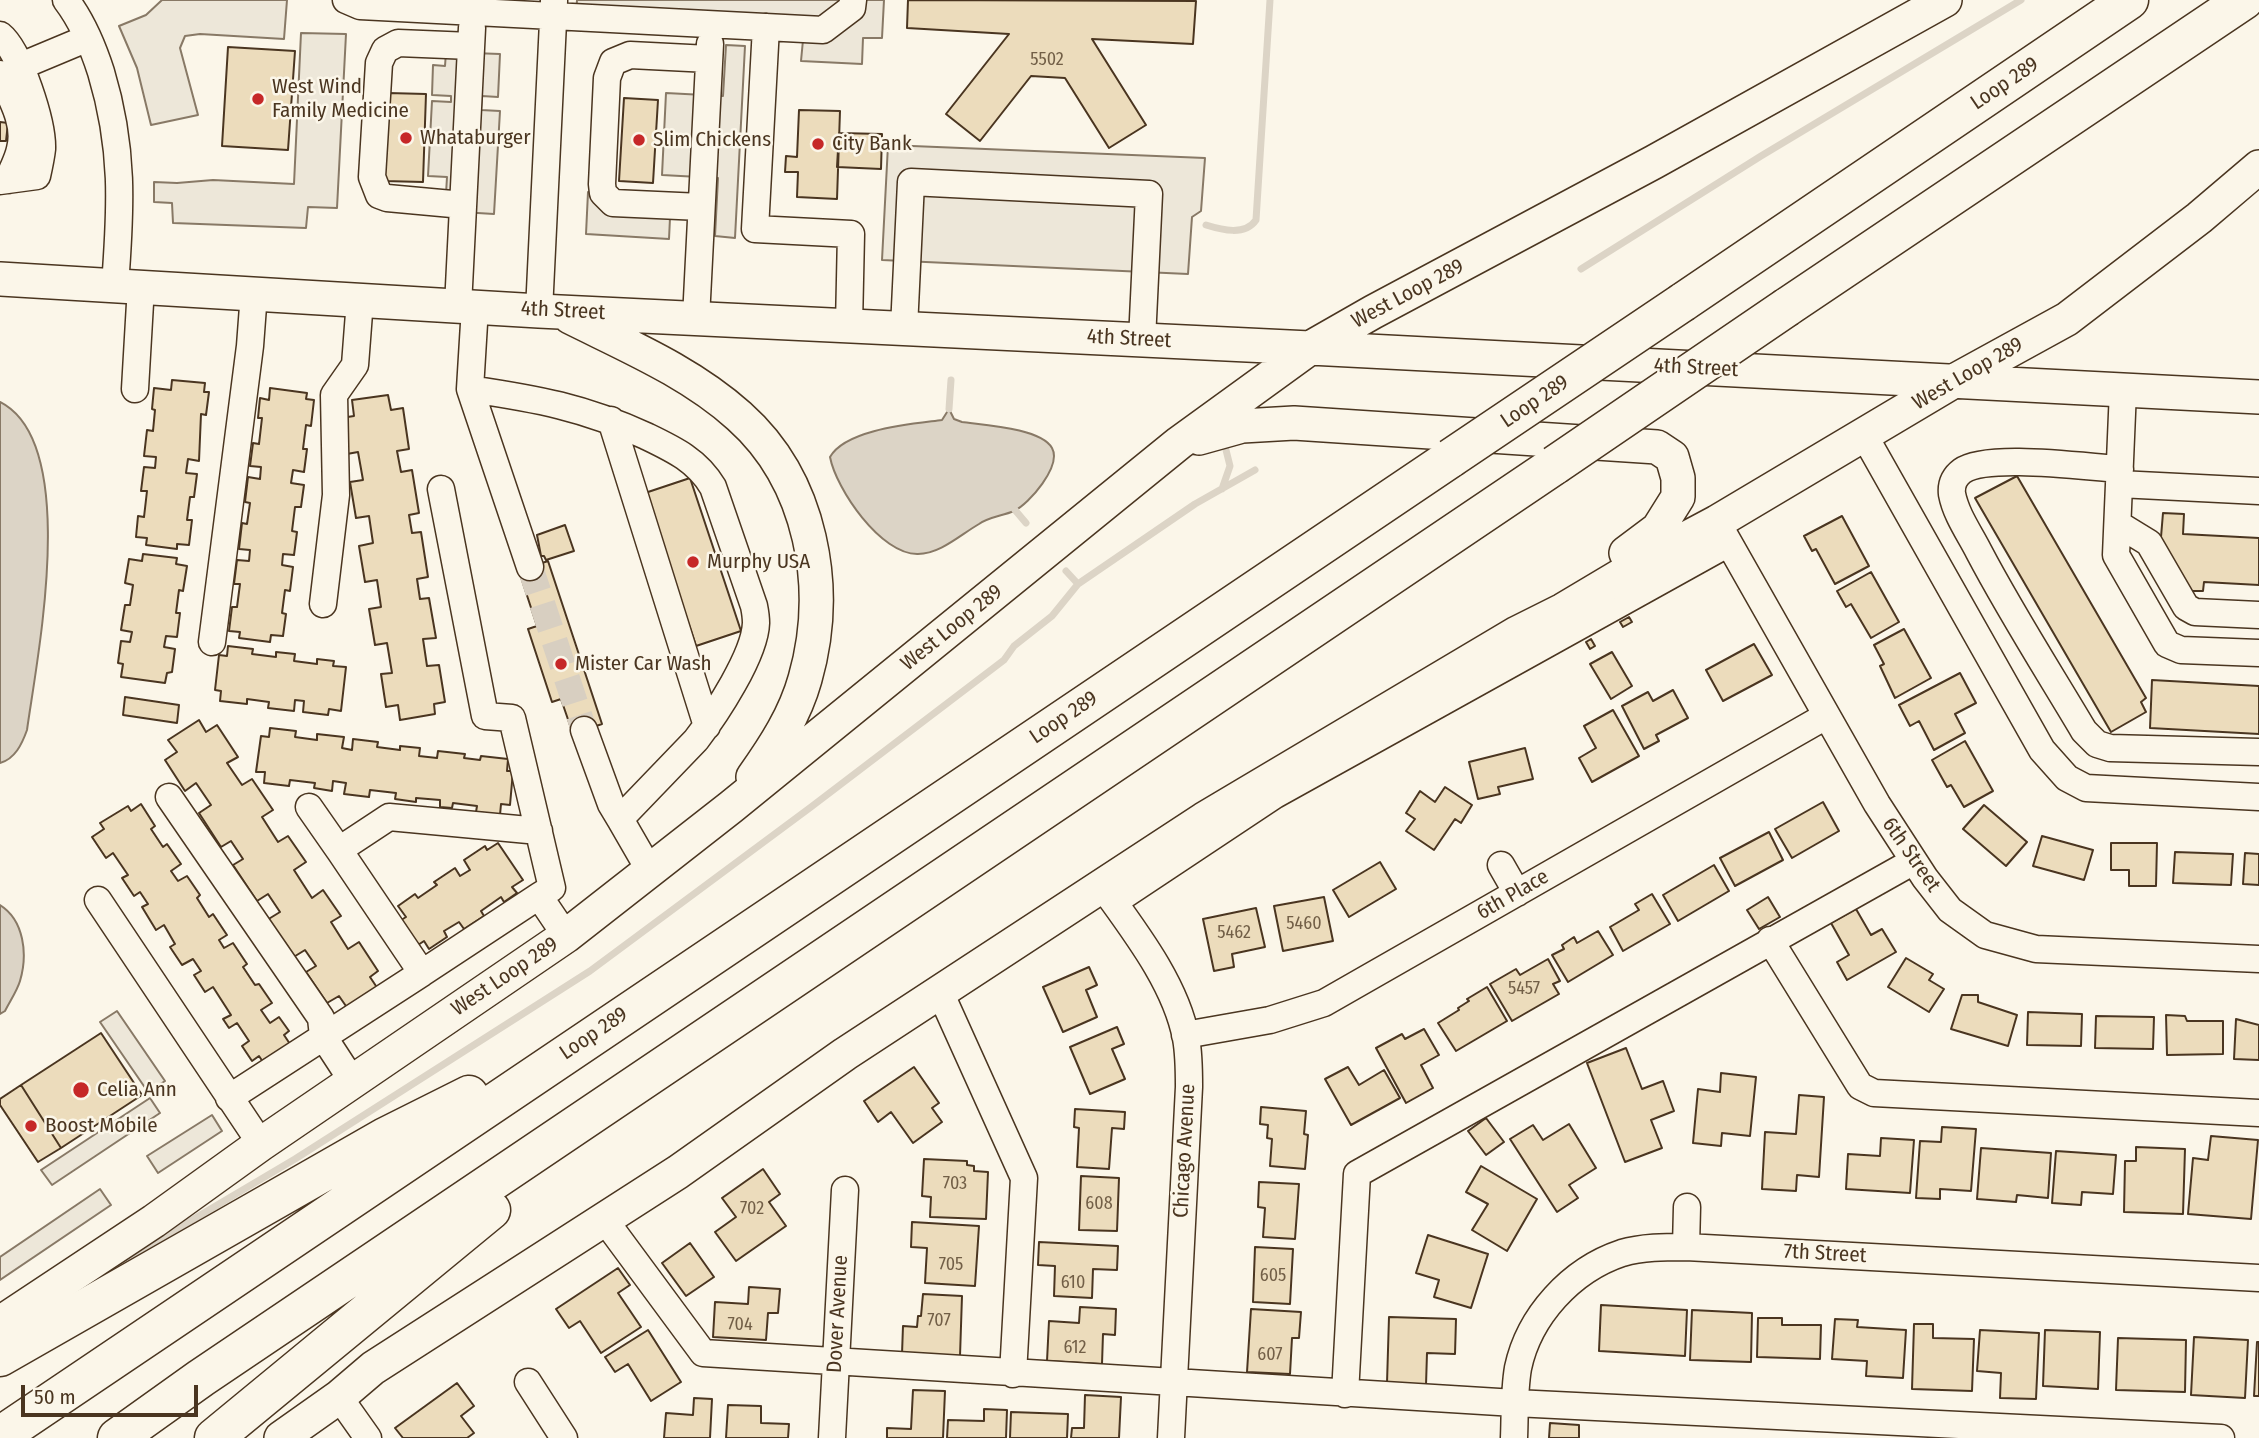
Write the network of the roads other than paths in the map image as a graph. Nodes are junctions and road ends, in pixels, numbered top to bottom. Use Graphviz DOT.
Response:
graph roads {
  1 [pos="346,0"];
  2 [pos="853,0"];
  3 [pos="1945,0"];
  4 [pos="2129,0"];
  5 [pos="2244,0"];
  6 [pos="73,2"];
  7 [pos="554,8"];
  8 [pos="473,12"];
  9 [pos="710,24"];
  10 [pos="766,27"];
  11 [pos="0,35"];
  12 [pos="88,38"];
  13 [pos="471,46"];
  14 [pos="709,59"];
  15 [pos="10,70"];
  16 [pos="2259,167"];
  17 [pos="4,181"];
  18 [pos="463,205"];
  19 [pos="701,207"];
  20 [pos="0,279"];
  21 [pos="128,286"];
  22 [pos="254,293"];
  23 [pos="360,300"];
  24 [pos="466,306"];
  25 [pos="549,311"];
  26 [pos="695,318"];
  27 [pos="849,325"];
  28 [pos="904,328"];
  29 [pos="1142,340"];
  30 [pos="1310,348"];
  31 [pos="1954,381"];
  32 [pos="135,389"];
  33 [pos="470,389"];
  34 [pos="2123,390"];
  35 [pos="2259,397"];
  36 [pos="611,420"];
  37 [pos="1864,435"];
  38 [pos="1179,443"];
  39 [pos="2119,476"];
  40 [pos="441,489"];
  41 [pos="2259,491"];
  42 [pos="2118,524"];
  43 [pos="1723,533"];
  44 [pos="530,568"];
  45 [pos="323,604"];
  46 [pos="2259,615"];
  47 [pos="1517,633"];
  48 [pos="212,642"];
  49 [pos="2259,653"];
  50 [pos="1826,716"];
  51 [pos="707,726"];
  52 [pos="584,730"];
  53 [pos="2259,752"];
  54 [pos="169,797"];
  55 [pos="2259,797"];
  56 [pos="309,807"];
  57 [pos="731,807"];
  58 [pos="620,818"];
  59 [pos="539,831"];
  60 [pos="339,850"];
  61 [pos="1914,861"];
  62 [pos="1501,865"];
  63 [pos="650,871"];
  64 [pos="1517,892"];
  65 [pos="1108,894"];
  66 [pos="539,897"];
  67 [pos="98,900"];
  68 [pos="566,936"];
  69 [pos="737,938"];
  70 [pos="1770,940"];
  71 [pos="2259,959"];
  72 [pos="422,973"];
  73 [pos="940,992"];
  74 [pos="1185,1035"];
  75 [pos="323,1036"];
  76 [pos="662,1069"];
  77 [pos="353,1082"];
  78 [pos="229,1098"];
  79 [pos="2259,1113"];
  80 [pos="261,1144"];
  81 [pos="845,1190"];
  82 [pos="1687,1207"];
  83 [pos="604,1219"];
  84 [pos="1686,1247"];
  85 [pos="2259,1278"];
  86 [pos="0,1323"];
  87 [pos="0,1357"];
  88 [pos="836,1363"];
  89 [pos="1013,1374"];
  90 [pos="528,1382"];
  91 [pos="1174,1384"];
  92 [pos="1345,1394"];
  93 [pos="339,1397"];
  94 [pos="1515,1404"];
  95 [pos="0,1436"];
  96 [pos="117,1438"];
  97 [pos="214,1438"];
  98 [pos="281,1438"];
  99 [pos="368,1438"];
  100 [pos="564,1438"];
  101 [pos="832,1438"];
  102 [pos="1171,1438"];
  103 [pos="1514,1438"];
  104 [pos="2221,1438"];
  1 -- 8 [label="street"];
  2 -- 10 [label="street"];
  3 -- 30 [label="main road, West Loop 289"];
  4 -- 69 [label="highway, Loop 289, bridge"];
  5 -- 76 [label="highway, bridge"];
  6 -- 12 [label="street"];
  7 -- 8 [label="street"];
  7 -- 9 [label="street"];
  7 -- 25 [label="street"];
  8 -- 13 [label="street"];
  9 -- 10 [label="street"];
  9 -- 14 [label="street"];
  10 -- 27 [label="street"];
  11 -- 15 [label="street"];
  12 -- 15 [label="street"];
  12 -- 21 [label="street"];
  13 -- 18 [label="street"];
  13 -- 18 [label="street"];
  14 -- 19 [label="street"];
  14 -- 19 [label="street"];
  15 -- 17 [label="street"];
  16 -- 31 [label="main road, West Loop 289"];
  18 -- 24 [label="street"];
  19 -- 26 [label="street"];
  20 -- 21 [label="main road, 4th Street"];
  21 -- 22 [label="main road, 4th Street"];
  21 -- 32 [label="street"];
  22 -- 23 [label="main road, 4th Street"];
  22 -- 48 [label="street"];
  23 -- 24 [label="main road, 4th Street"];
  23 -- 45 [label="street"];
  24 -- 25 [label="main road, 4th Street"];
  24 -- 33 [label="street"];
  25 -- 26 [label="main road, 4th Street"];
  25 -- 57 [label="main road"];
  26 -- 27 [label="main road, 4th Street"];
  27 -- 28 [label="main road, 4th Street"];
  28 -- 29 [label="main road, 4th Street"];
  28 -- 29 [label="street"];
  29 -- 30 [label="main road, 4th Street"];
  30 -- 31 [label="main road, 4th Street"];
  30 -- 38 [label="main road, West Loop 289"];
  31 -- 34 [label="main road, 4th Street"];
  31 -- 37 [label="main road, West Loop 289"];
  33 -- 36 [label="street"];
  33 -- 44 [label="street"];
  34 -- 35 [label="main road, 4th Street"];
  34 -- 39 [label="street"];
  36 -- 51 [label="street"];
  36 -- 51 [label="street"];
  37 -- 43 [label="main road, West Loop 289"];
  37 -- 55 [label="street"];
  38 -- 47 [label="main road"];
  38 -- 57 [label="main road, West Loop 289"];
  39 -- 41 [label="street"];
  39 -- 42 [label="street"];
  39 -- 53 [label="street"];
  40 -- 59 [label="street"];
  42 -- 46 [label="street"];
  42 -- 49 [label="street"];
  43 -- 47 [label="main road, West Loop 289"];
  43 -- 50 [label="street, 6th Street"];
  43 -- 65 [label="street"];
  47 -- 65 [label="main road, West Loop 289"];
  50 -- 61 [label="street, 6th Street"];
  50 -- 64 [label="street, 6th Place"];
  51 -- 58 [label="street"];
  52 -- 58 [label="street"];
  54 -- 75 [label="street"];
  56 -- 60 [label="street"];
  57 -- 63 [label="main road, West Loop 289"];
  58 -- 63 [label="street"];
  59 -- 60 [label="street"];
  59 -- 66 [label="street"];
  60 -- 72 [label="street"];
  61 -- 70 [label="street"];
  61 -- 71 [label="street, 6th Street"];
  62 -- 64 [label="street"];
  63 -- 68 [label="main road, West Loop 289"];
  64 -- 74 [label="street, 6th Place"];
  65 -- 73 [label="main road, West Loop 289"];
  65 -- 74 [label="street, Chicago Avenue"];
  66 -- 68 [label="street"];
  66 -- 72 [label="street"];
  67 -- 78 [label="street"];
  68 -- 77 [label="main road, West Loop 289"];
  69 -- 87 [label="highway"];
  69 -- 95 [label="highway, Loop 289"];
  70 -- 79 [label="street"];
  70 -- 92 [label="street"];
  72 -- 75 [label="street"];
  73 -- 83 [label="main road, West Loop 289"];
  73 -- 89 [label="street"];
  74 -- 91 [label="street, Chicago Avenue"];
  75 -- 77 [label="street"];
  75 -- 78 [label="street"];
  76 -- 96 [label="highway"];
  76 -- 97 [label="highway"];
  77 -- 80 [label="main road, West Loop 289"];
  78 -- 80 [label="street"];
  80 -- 86 [label="main road, West Loop 289"];
  81 -- 88 [label="street, Dover Avenue"];
  82 -- 84 [label="street"];
  83 -- 88 [label="street"];
  83 -- 93 [label="main road, West Loop 289"];
  84 -- 85 [label="street, 7th Street"];
  84 -- 94 [label="street, 7th Street"];
  88 -- 89 [label="street"];
  88 -- 101 [label="street, Dover Avenue"];
  89 -- 91 [label="street"];
  90 -- 100 [label="street"];
  91 -- 92 [label="street"];
  91 -- 102 [label="street, Chicago Avenue"];
  92 -- 94 [label="street"];
  93 -- 98 [label="main road, West Loop 289"];
  93 -- 99 [label="street"];
  94 -- 103 [label="street, 7th Street"];
  94 -- 104 [label="street"];
}
